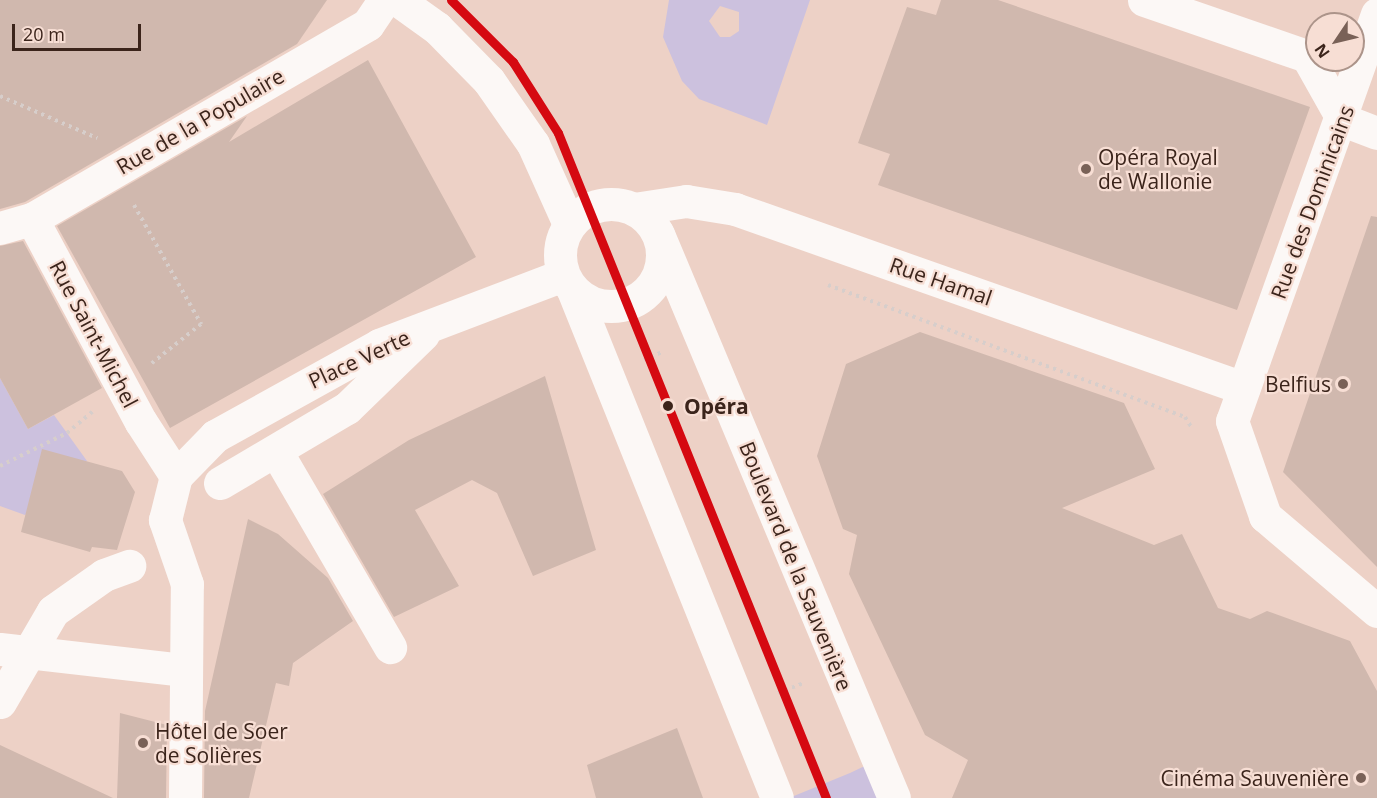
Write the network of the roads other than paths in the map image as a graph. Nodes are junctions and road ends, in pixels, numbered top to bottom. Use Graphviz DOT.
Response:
graph roads {
  1 [pos="398,0"];
  2 [pos="1144,0"];
  3 [pos="1360,0"];
  4 [pos="1377,6"];
  5 [pos="376,12"];
  6 [pos="1377,15"];
  7 [pos="1343,120"];
  8 [pos="1377,133"];
  9 [pos="634,209"];
  10 [pos="32,219"];
  11 [pos="569,224"];
  12 [pos="0,228"];
  13 [pos="658,234"];
  14 [pos="568,283"];
  15 [pos="431,327"];
  16 [pos="1243,388"];
  17 [pos="276,451"];
  18 [pos="176,476"];
  19 [pos="220,483"];
  20 [pos="129,566"];
  21 [pos="1377,611"];
  22 [pos="390,647"];
  23 [pos="14,651"];
  24 [pos="185,670"];
  25 [pos="0,702"];
  26 [pos="185,798"];
  27 [pos="777,798"];
  28 [pos="894,798"];
  1 -- 11 [label="street"];
  2 -- 7 [label="street"];
  3 -- 4 [label="street"];
  5 -- 10 [label="street, Rue de la Populaire"];
  6 -- 7 [label="street, Rue des Dominicains"];
  7 -- 8 [label="street"];
  7 -- 16 [label="street, Rue des Dominicains"];
  9 -- 11 [label="street"];
  9 -- 13 [label="street"];
  9 -- 16 [label="street, Rue Hamal"];
  10 -- 12 [label="street"];
  10 -- 18 [label="street, Rue Saint-Michel"];
  11 -- 14 [label="street"];
  13 -- 14 [label="street"];
  13 -- 28 [label="street, Boulevard de la Sauvenière"];
  14 -- 15 [label="street, Place Verte"];
  14 -- 27 [label="street"];
  15 -- 17 [label="street"];
  15 -- 18 [label="street, Place Verte"];
  16 -- 21 [label="street, Rue des Dominicains"];
  17 -- 19 [label="street"];
  17 -- 22 [label="street"];
  18 -- 24 [label="street"];
  20 -- 23 [label="street"];
  23 -- 24 [label="street"];
  23 -- 25 [label="street"];
  24 -- 26 [label="street"];
}
